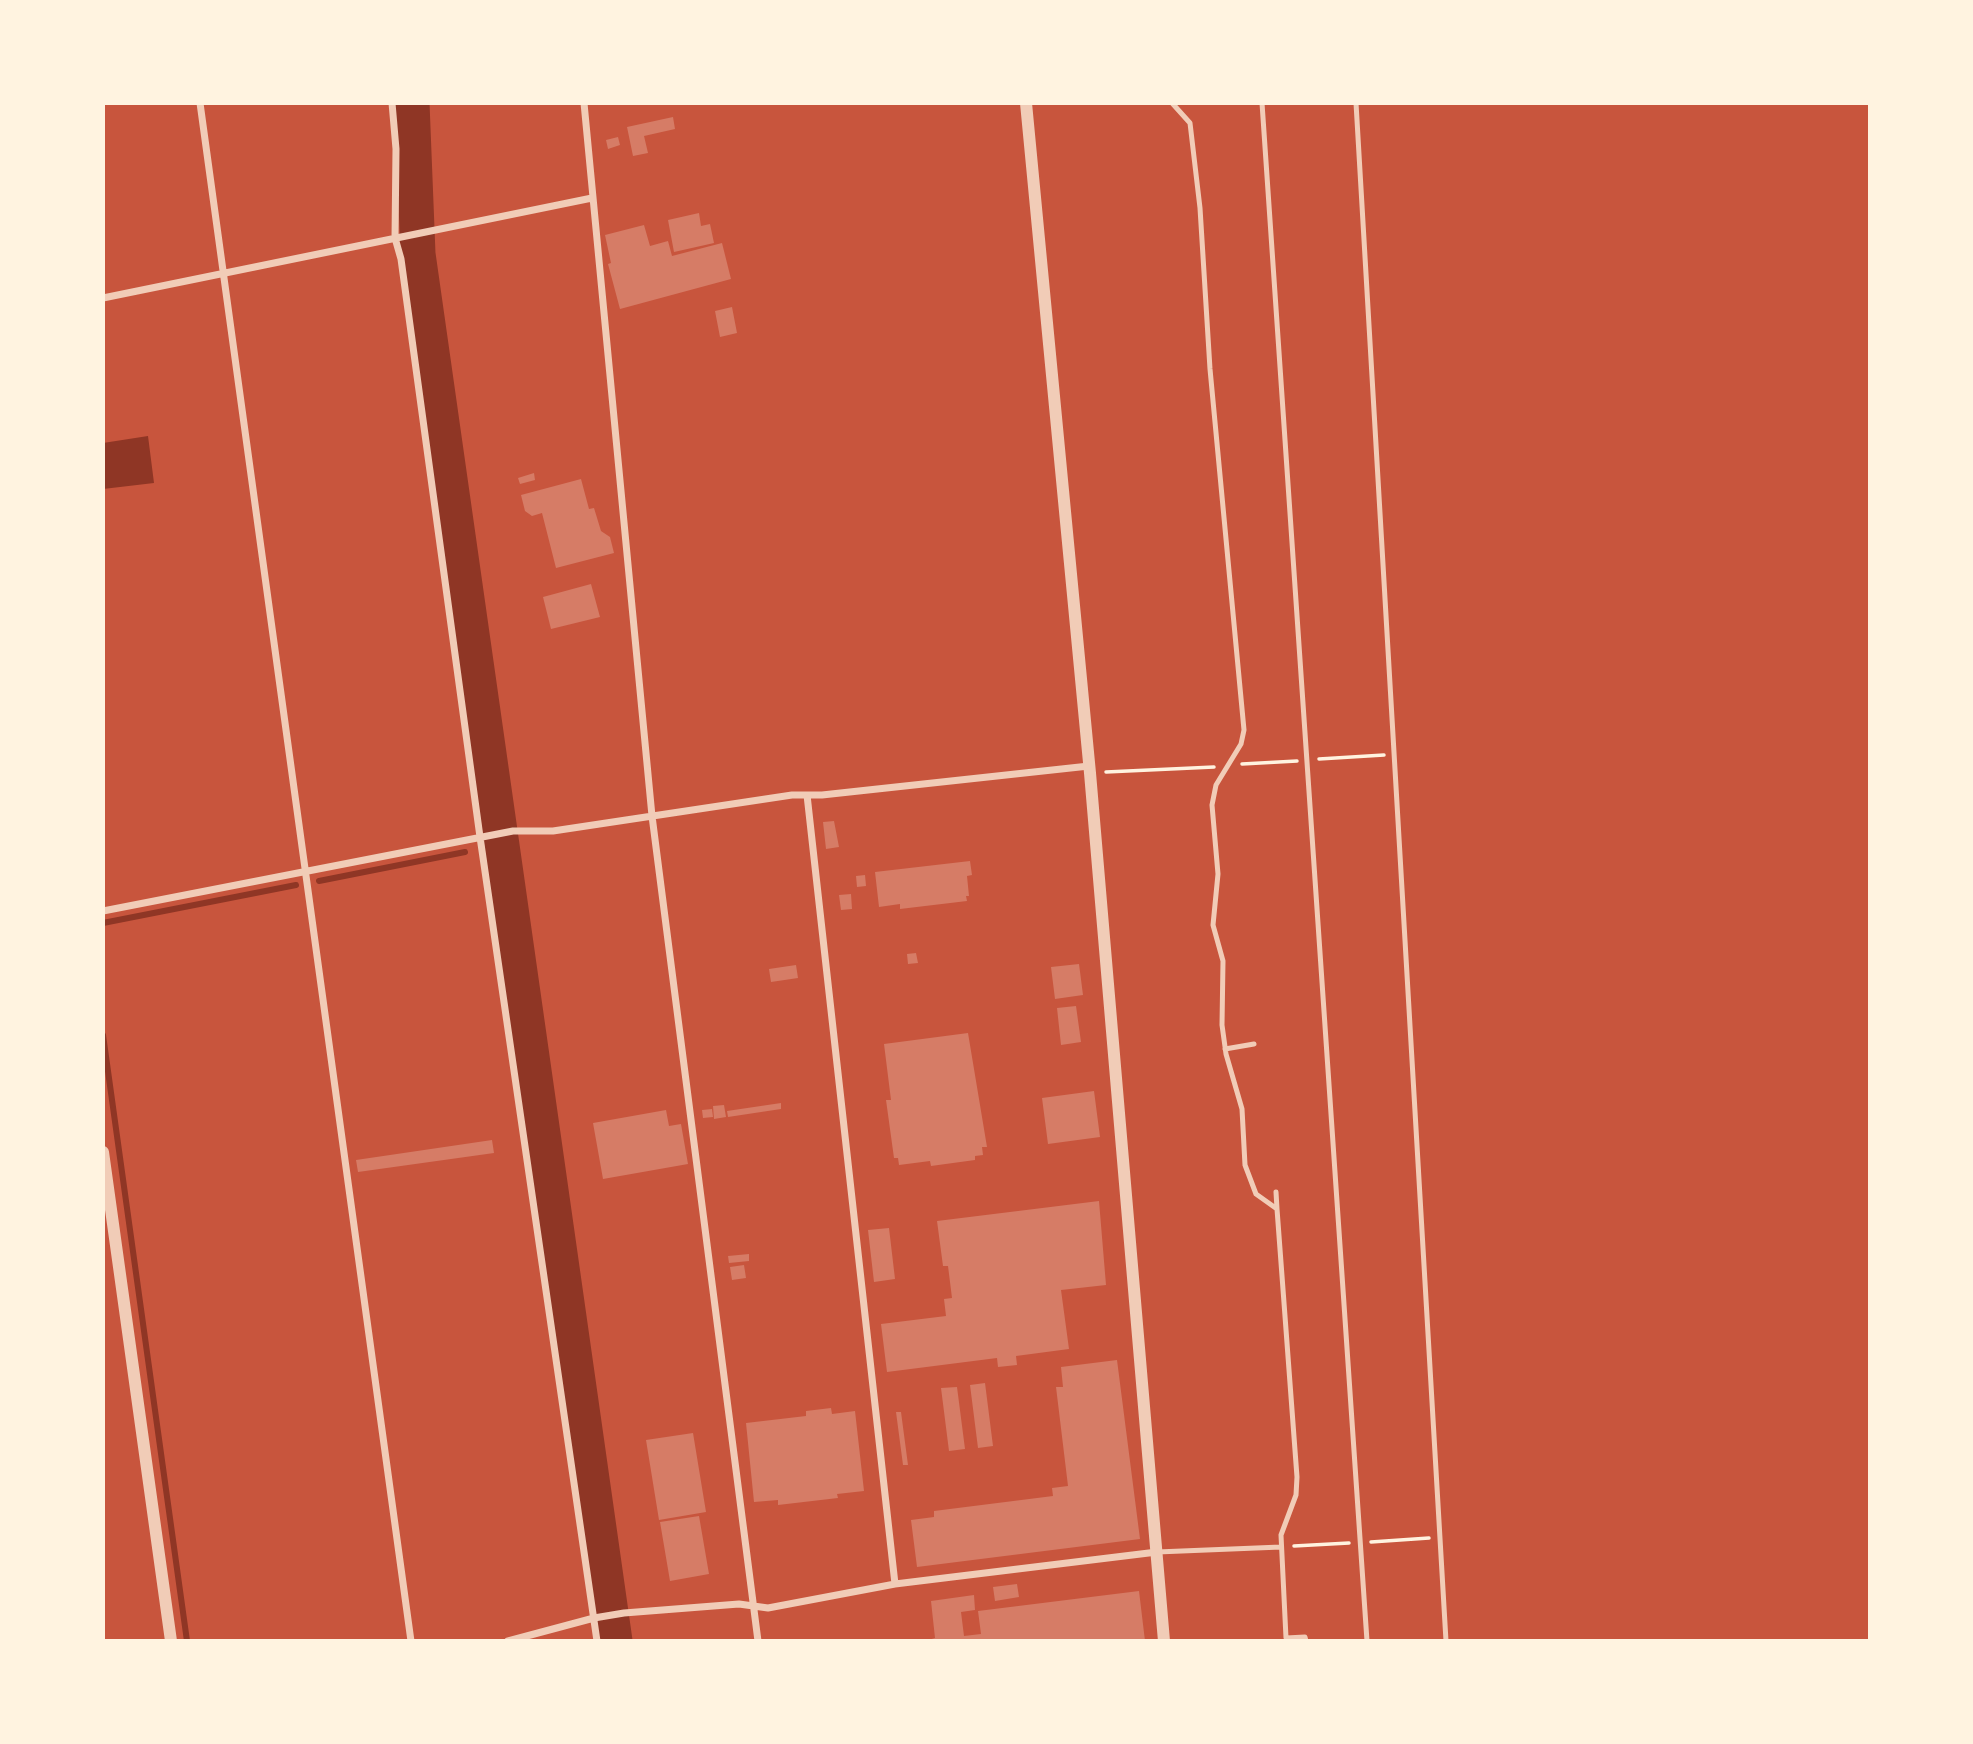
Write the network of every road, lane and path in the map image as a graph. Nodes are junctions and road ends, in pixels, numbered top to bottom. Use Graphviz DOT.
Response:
graph roads {
  1 [pos="200,103"];
  2 [pos="392,103"];
  3 [pos="584,103"];
  4 [pos="1026,103"];
  5 [pos="1172,103"];
  6 [pos="1262,103"];
  7 [pos="1356,103"];
  8 [pos="592,198"];
  9 [pos="398,237"];
  10 [pos="223,274"];
  11 [pos="103,298"];
  12 [pos="1385,755"];
  13 [pos="1314,759"];
  14 [pos="1300,760"];
  15 [pos="1227,765"];
  16 [pos="1089,766"];
  17 [pos="1104,772"];
  18 [pos="807,795"];
  19 [pos="652,816"];
  20 [pos="484,837"];
  21 [pos="306,872"];
  22 [pos="103,911"];
  23 [pos="1254,1044"];
  24 [pos="1225,1049"];
  25 [pos="103,1152"];
  26 [pos="1276,1192"];
  27 [pos="1278,1209"];
  28 [pos="1419,1539"];
  29 [pos="1368,1542"];
  30 [pos="1353,1543"];
  31 [pos="1281,1547"];
  32 [pos="1157,1552"];
  33 [pos="895,1584"];
  34 [pos="753,1606"];
  35 [pos="596,1617"];
  36 [pos="171,1641"];
  37 [pos="411,1641"];
  38 [pos="508,1641"];
  39 [pos="597,1641"];
  40 [pos="758,1641"];
  41 [pos="1164,1641"];
  42 [pos="1306,1641"];
  43 [pos="1367,1641"];
  44 [pos="1446,1641"];
  1 -- 10 [label="street"];
  2 -- 9 [label="street"];
  3 -- 8 [label="street"];
  4 -- 16 [label="street"];
  5 -- 15 [label="lane"];
  6 -- 43 [label="lane"];
  7 -- 44 [label="lane"];
  8 -- 9 [label="street"];
  8 -- 19 [label="street"];
  9 -- 10 [label="street"];
  9 -- 20 [label="street"];
  10 -- 11 [label="street"];
  10 -- 21 [label="street"];
  12 -- 13 [label="path"];
  14 -- 15 [label="path"];
  15 -- 17 [label="path"];
  15 -- 24 [label="lane"];
  16 -- 18 [label="street"];
  16 -- 32 [label="street"];
  18 -- 19 [label="street"];
  18 -- 33 [label="street"];
  19 -- 20 [label="street"];
  19 -- 34 [label="street"];
  20 -- 21 [label="street"];
  20 -- 35 [label="street"];
  21 -- 22 [label="street"];
  21 -- 37 [label="street"];
  23 -- 24 [label="lane"];
  24 -- 27 [label="lane"];
  25 -- 36 [label="street"];
  26 -- 27 [label="lane"];
  27 -- 31 [label="lane"];
  28 -- 29 [label="path"];
  30 -- 31 [label="path"];
  31 -- 32 [label="lane"];
  31 -- 42 [label="lane"];
  32 -- 33 [label="street"];
  32 -- 41 [label="street"];
  33 -- 34 [label="street"];
  34 -- 35 [label="street"];
  34 -- 40 [label="street"];
  35 -- 38 [label="street"];
  35 -- 39 [label="street"];
}
